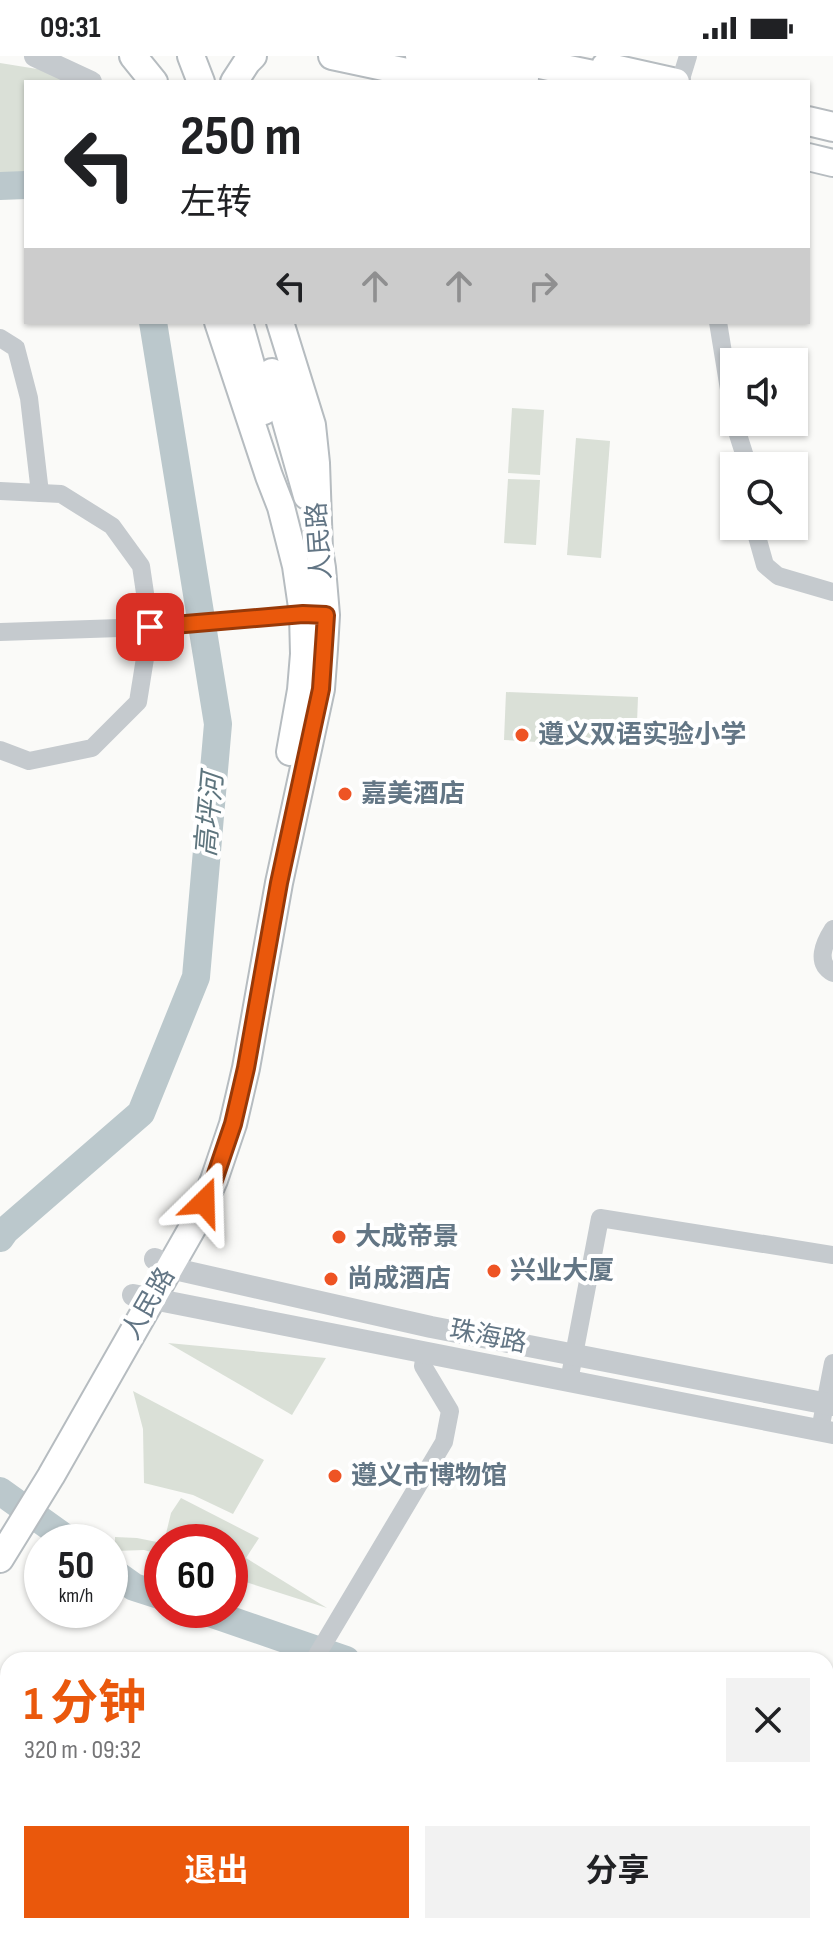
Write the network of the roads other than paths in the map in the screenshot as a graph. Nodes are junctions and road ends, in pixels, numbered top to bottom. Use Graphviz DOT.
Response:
graph roads {
  1 [pos="35,56"];
  2 [pos="123,56"];
  3 [pos="133,56"];
  4 [pos="173,56"];
  5 [pos="191,56"];
  6 [pos="253,56"];
  7 [pos="332,56"];
  8 [pos="420,56"];
  9 [pos="501,56"];
  10 [pos="560,56"];
  11 [pos="688,56"];
  12 [pos="87,80"];
  13 [pos="133,80"];
  14 [pos="152,80"];
  15 [pos="182,80"];
  16 [pos="200,80"];
  17 [pos="235,80"];
  18 [pos="445,80"];
  19 [pos="534,80"];
  20 [pos="617,80"];
  21 [pos="669,80"];
  22 [pos="679,80"];
  23 [pos="810,110"];
  24 [pos="833,116"];
  25 [pos="810,121"];
  26 [pos="833,127"];
  27 [pos="810,137"];
  28 [pos="833,142"];
  29 [pos="810,157"];
  30 [pos="833,163"];
  31 [pos="219,324"];
  32 [pos="240,324"];
  33 [pos="258,324"];
  34 [pos="281,324"];
  35 [pos="718,324"];
  36 [pos="0,338"];
  37 [pos="722,348"];
  38 [pos="0,491"];
  39 [pos="40,493"];
  40 [pos="758,540"];
  41 [pos="319,550"];
  42 [pos="296,566"];
  43 [pos="833,592"];
  44 [pos="314,614"];
  45 [pos="150,627"];
  46 [pos="0,632"];
  47 [pos="0,750"];
  48 [pos="833,929"];
  49 [pos="833,973"];
  50 [pos="833,1255"];
  51 [pos="163,1264"];
  52 [pos="142,1297"];
  53 [pos="425,1353"];
  54 [pos="574,1355"];
  55 [pos="833,1363"];
  56 [pos="569,1381"];
  57 [pos="829,1405"];
  58 [pos="826,1431"];
  59 [pos="2,1547"];
  60 [pos="319,1652"];
  1 -- 12 [label="street"];
  2 -- 13 [label="main road"];
  3 -- 14 [label="main road"];
  4 -- 15 [label="main road"];
  5 -- 16 [label="main road"];
  6 -- 17 [label="main road"];
  7 -- 18 [label="main road"];
  8 -- 19 [label="highway"];
  9 -- 20 [label="highway"];
  10 -- 21 [label="main road"];
  11 -- 22 [label="street"];
  23 -- 24 [label="main road"];
  25 -- 26 [label="highway"];
  27 -- 28 [label="highway"];
  29 -- 30 [label="main road"];
  31 -- 42 [label="main road, 人民路"];
  32 -- 42 [label="main road"];
  33 -- 41 [label="main road"];
  34 -- 41 [label="main road, 人民路"];
  35 -- 37 [label="street"];
  36 -- 39 [label="street"];
  38 -- 39 [label="street"];
  39 -- 45 [label="street"];
  40 -- 43 [label="street"];
  41 -- 44 [label="main road, 人民路"];
  42 -- 44 [label="main road, 人民路"];
  44 -- 45 [label="street"];
  44 -- 51 [label="main road, 人民路"];
  45 -- 46 [label="street"];
  45 -- 47 [label="street"];
  48 -- 49 [label="street"];
  50 -- 54 [label="street"];
  51 -- 52 [label="main road, 人民路"];
  51 -- 54 [label="street, 珠海路"];
  52 -- 53 [label="street, 珠海路"];
  52 -- 59 [label="main road, 人民路"];
  53 -- 56 [label="street, 珠海路"];
  53 -- 60 [label="street"];
  54 -- 56 [label="street"];
  54 -- 57 [label="street, 珠海路"];
  55 -- 57 [label="street"];
  56 -- 58 [label="street, 珠海路"];
  57 -- 58 [label="street"];
}
